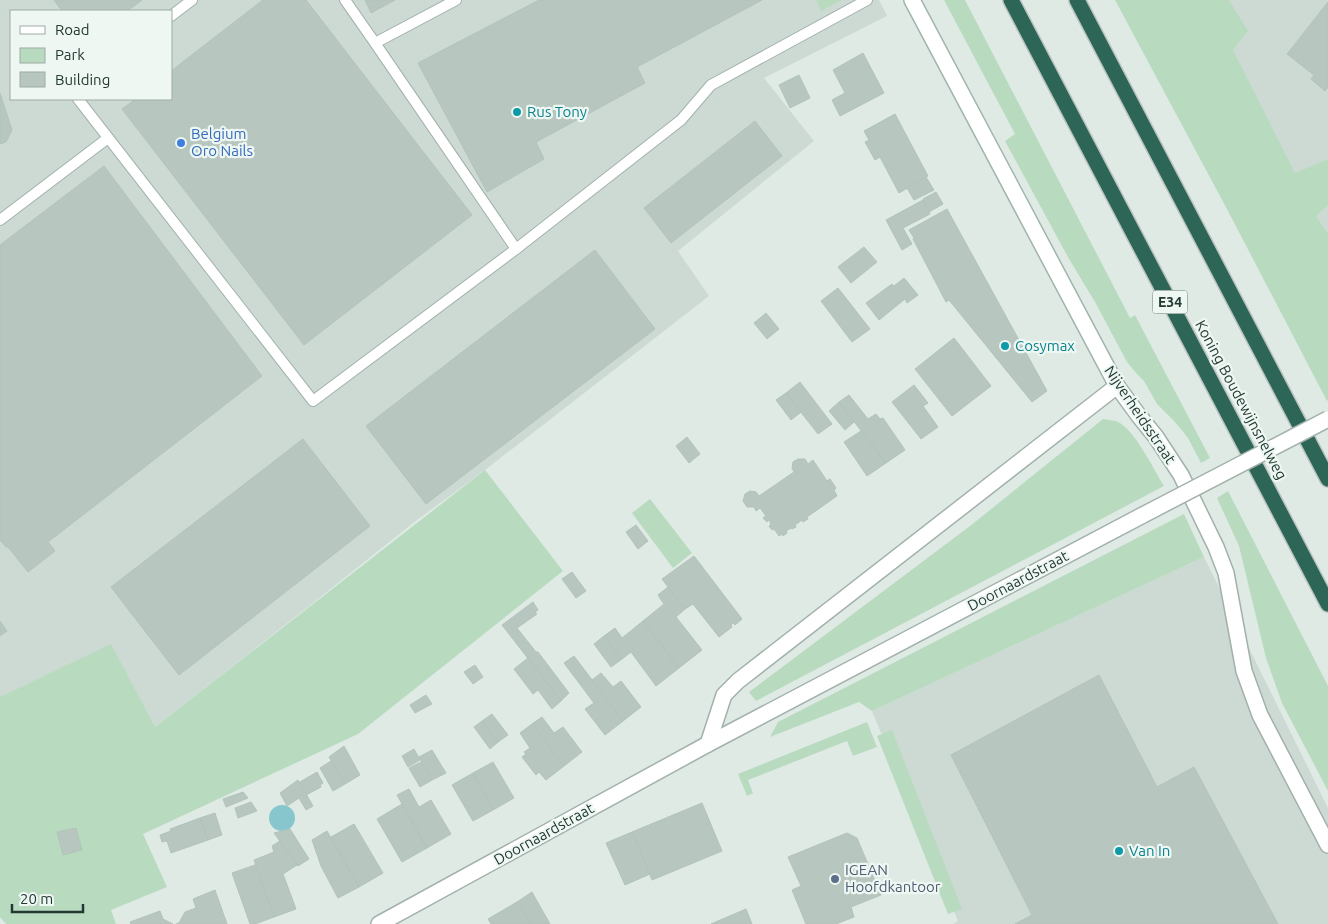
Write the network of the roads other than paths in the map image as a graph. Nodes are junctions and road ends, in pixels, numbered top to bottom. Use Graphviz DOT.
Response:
graph roads {
  1 [pos="192,0"];
  2 [pos="345,0"];
  3 [pos="456,0"];
  4 [pos="867,0"];
  5 [pos="912,0"];
  6 [pos="1011,0"];
  7 [pos="1077,0"];
  8 [pos="172,15"];
  9 [pos="375,43"];
  10 [pos="79,100"];
  11 [pos="108,138"];
  12 [pos="0,220"];
  13 [pos="516,249"];
  14 [pos="1117,386"];
  15 [pos="1328,418"];
  16 [pos="1328,479"];
  17 [pos="1328,604"];
  18 [pos="708,744"];
  19 [pos="1328,845"];
  20 [pos="379,924"];
  1 -- 8 [label="lane"];
  2 -- 9 [label="lane"];
  3 -- 9 [label="lane"];
  4 -- 13 [label="lane"];
  5 -- 14 [label="street, Nijverheidsstraat"];
  6 -- 17 [label="highway, Koning Boudewijnsnelweg / E34"];
  7 -- 16 [label="highway"];
  9 -- 13 [label="lane"];
  10 -- 11 [label="lane"];
  11 -- 12 [label="lane"];
  11 -- 13 [label="lane"];
  14 -- 18 [label="street"];
  14 -- 19 [label="street, Nijverheidsstraat"];
  15 -- 18 [label="street, Doornaardstraat, bridge"];
  18 -- 20 [label="street, Doornaardstraat"];
}
